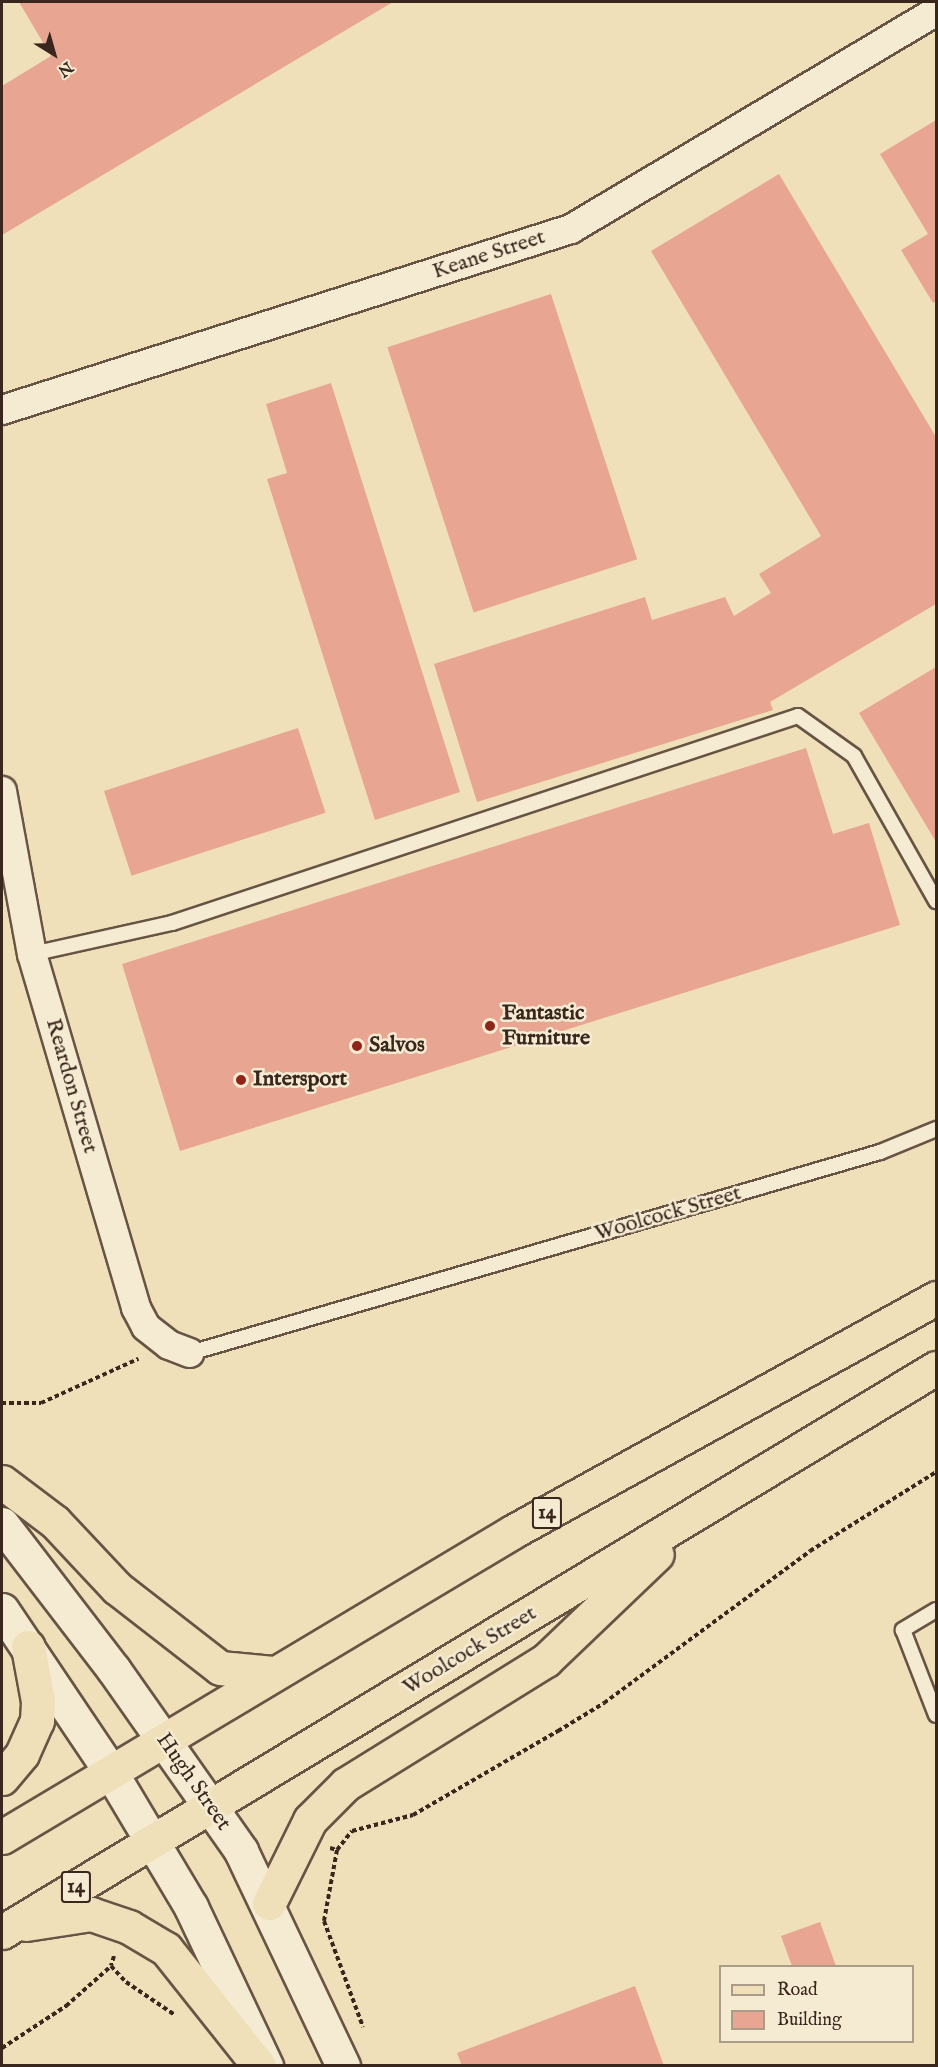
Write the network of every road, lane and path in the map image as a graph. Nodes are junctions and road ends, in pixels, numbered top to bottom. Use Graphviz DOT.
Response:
graph roads {
  1 [pos="936,12"];
  2 [pos="2,410"];
  3 [pos="2,791"];
  4 [pos="936,901"];
  5 [pos="11,906"];
  6 [pos="32,954"];
  7 [pos="936,1129"];
  8 [pos="936,1298"];
  9 [pos="179,1349"];
  10 [pos="936,1368"];
  11 [pos="2,1403"];
  12 [pos="936,1472"];
  13 [pos="2,1482"];
  14 [pos="699,1513"];
  15 [pos="2,1524"];
  16 [pos="2,1610"];
  17 [pos="936,1610"];
  18 [pos="28,1647"];
  19 [pos="273,1673"];
  20 [pos="936,1715"];
  21 [pos="164,1738"];
  22 [pos="110,1771"];
  23 [pos="2,1778"];
  24 [pos="212,1806"];
  25 [pos="2,1837"];
  26 [pos="151,1843"];
  27 [pos="321,1845"];
  28 [pos="336,1850"];
  29 [pos="269,1903"];
  30 [pos="6,1929"];
  31 [pos="116,1947"];
  32 [pos="111,1966"];
  33 [pos="179,2020"];
  34 [pos="365,2033"];
  35 [pos="2,2048"];
  36 [pos="259,2066"];
  37 [pos="266,2066"];
  38 [pos="343,2066"];
  1 -- 2 [label="street, Keane Street"];
  3 -- 5 [label="street, Reardon Street"];
  4 -- 6 [label="lane"];
  5 -- 6 [label="street, Reardon Street"];
  6 -- 9 [label="street, Reardon Street"];
  7 -- 9 [label="lane, Woolcock Street"];
  8 -- 19 [label="main road, 14"];
  9 -- 11 [label="path"];
  10 -- 14 [label="main road, Woolcock Street / 14"];
  12 -- 28 [label="path"];
  13 -- 19 [label="main road"];
  14 -- 24 [label="main road, Woolcock Street / 14"];
  14 -- 29 [label="main road"];
  15 -- 21 [label="main road, Hugh Street"];
  16 -- 18 [label="main road"];
  17 -- 20 [label="lane"];
  18 -- 22 [label="main road"];
  18 -- 23 [label="main road"];
  19 -- 21 [label="main road, 14"];
  21 -- 22 [label="main road, 14"];
  21 -- 24 [label="main road, Hugh Street"];
  22 -- 25 [label="main road, 14"];
  22 -- 26 [label="main road"];
  24 -- 26 [label="main road, Woolcock Street / 14"];
  24 -- 29 [label="main road, Hugh Street"];
  26 -- 30 [label="main road, Woolcock Street / 14"];
  26 -- 37 [label="main road"];
  27 -- 28 [label="path"];
  28 -- 34 [label="path"];
  29 -- 38 [label="main road, Hugh Street"];
  30 -- 36 [label="main road"];
  31 -- 32 [label="path"];
  32 -- 33 [label="path"];
  32 -- 35 [label="path"];
}
